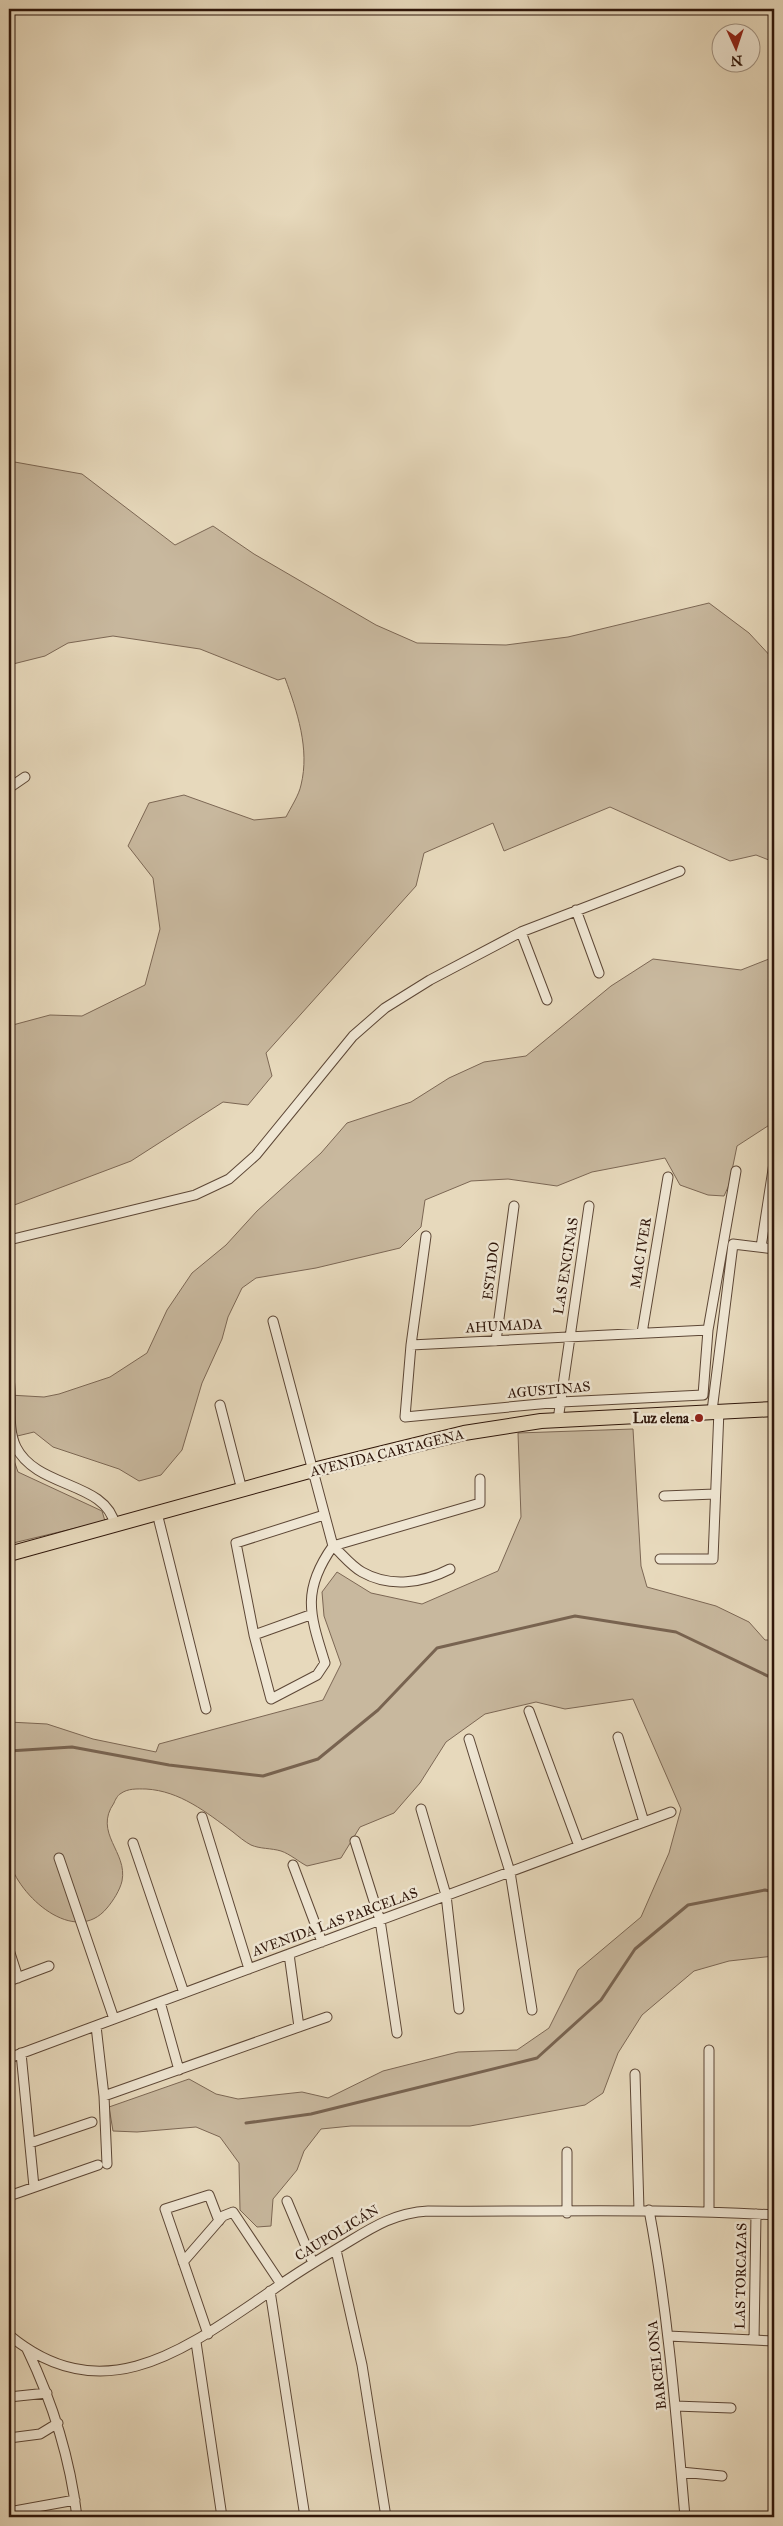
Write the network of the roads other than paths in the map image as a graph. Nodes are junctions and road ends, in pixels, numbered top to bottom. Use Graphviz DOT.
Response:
graph roads {
  1 [pos="25,777"];
  2 [pos="9,788"];
  3 [pos="680,871"];
  4 [pos="576,910"];
  5 [pos="521,932"];
  6 [pos="599,973"];
  7 [pos="547,1000"];
  8 [pos="774,1163"];
  9 [pos="736,1171"];
  10 [pos="668,1177"];
  11 [pos="514,1206"];
  12 [pos="589,1206"];
  13 [pos="426,1236"];
  14 [pos="9,1240"];
  15 [pos="761,1247"];
  16 [pos="774,1249"];
  17 [pos="273,1321"];
  18 [pos="708,1330"];
  19 [pos="642,1333"];
  20 [pos="570,1336"];
  21 [pos="496,1341"];
  22 [pos="411,1345"];
  23 [pos="9,1385"];
  24 [pos="561,1402"];
  25 [pos="220,1404"];
  26 [pos="774,1409"];
  27 [pos="715,1411"];
  28 [pos="558,1420"];
  29 [pos="314,1470"];
  30 [pos="480,1479"];
  31 [pos="242,1490"];
  32 [pos="716,1494"];
  33 [pos="664,1496"];
  34 [pos="157,1513"];
  35 [pos="324,1515"];
  36 [pos="115,1525"];
  37 [pos="333,1546"];
  38 [pos="9,1554"];
  39 [pos="660,1559"];
  40 [pos="450,1569"];
  41 [pos="310,1615"];
  42 [pos="254,1635"];
  43 [pos="206,1709"];
  44 [pos="530,1711"];
  45 [pos="618,1737"];
  46 [pos="469,1739"];
  47 [pos="420,1809"];
  48 [pos="671,1812"];
  49 [pos="202,1817"];
  50 [pos="644,1822"];
  51 [pos="355,1842"];
  52 [pos="133,1843"];
  53 [pos="579,1846"];
  54 [pos="60,1858"];
  55 [pos="293,1865"];
  56 [pos="510,1872"];
  57 [pos="446,1896"];
  58 [pos="380,1920"];
  59 [pos="322,1942"];
  60 [pos="9,1950"];
  61 [pos="289,1954"];
  62 [pos="49,1966"];
  63 [pos="249,1969"];
  64 [pos="13,1979"];
  65 [pos="184,1993"];
  66 [pos="160,2002"];
  67 [pos="459,2009"];
  68 [pos="532,2010"];
  69 [pos="327,2017"];
  70 [pos="114,2019"];
  71 [pos="96,2026"];
  72 [pos="298,2027"];
  73 [pos="397,2033"];
  74 [pos="709,2050"];
  75 [pos="21,2054"];
  76 [pos="9,2058"];
  77 [pos="179,2070"];
  78 [pos="635,2074"];
  79 [pos="104,2096"];
  80 [pos="92,2122"];
  81 [pos="30,2143"];
  82 [pos="567,2152"];
  83 [pos="34,2187"];
  84 [pos="9,2196"];
  85 [pos="287,2201"];
  86 [pos="639,2210"];
  87 [pos="649,2210"];
  88 [pos="709,2211"];
  89 [pos="567,2213"];
  90 [pos="756,2214"];
  91 [pos="774,2214"];
  92 [pos="219,2220"];
  93 [pos="336,2250"];
  94 [pos="183,2262"];
  95 [pos="312,2263"];
  96 [pos="281,2284"];
  97 [pos="270,2291"];
  98 [pos="208,2334"];
  99 [pos="9,2335"];
  100 [pos="668,2336"];
  101 [pos="754,2340"];
  102 [pos="774,2341"];
  103 [pos="196,2342"];
  104 [pos="28,2349"];
  105 [pos="47,2393"];
  106 [pos="9,2397"];
  107 [pos="675,2406"];
  108 [pos="730,2408"];
  109 [pos="58,2423"];
  110 [pos="9,2438"];
  111 [pos="681,2472"];
  112 [pos="722,2476"];
  113 [pos="75,2500"];
  114 [pos="9,2512"];
  115 [pos="77,2517"];
  116 [pos="222,2517"];
  117 [pos="305,2517"];
  118 [pos="386,2517"];
  119 [pos="685,2517"];
  1 -- 2 [label="street"];
  3 -- 4 [label="street"];
  4 -- 5 [label="street"];
  4 -- 6 [label="street"];
  5 -- 7 [label="street"];
  5 -- 14 [label="street"];
  8 -- 15 [label="street"];
  9 -- 18 [label="street"];
  10 -- 19 [label="street, MAC IVER"];
  11 -- 21 [label="street, ESTADO"];
  12 -- 20 [label="street, LAS ENCINAS"];
  13 -- 22 [label="street"];
  15 -- 16 [label="street"];
  15 -- 27 [label="street"];
  17 -- 29 [label="street"];
  18 -- 19 [label="street, AHUMADA"];
  18 -- 24 [label="street, AGUSTINAS"];
  19 -- 20 [label="street, AHUMADA"];
  20 -- 21 [label="street, AHUMADA"];
  20 -- 24 [label="street, LAS ENCINAS"];
  21 -- 22 [label="street, AHUMADA"];
  22 -- 24 [label="street, AGUSTINAS"];
  23 -- 36 [label="street"];
  24 -- 28 [label="street, LAS ENCINAS"];
  25 -- 31 [label="street"];
  26 -- 27 [label="main road, AVENIDA CARTAGENA"];
  27 -- 28 [label="main road, AVENIDA CARTAGENA"];
  27 -- 32 [label="street"];
  28 -- 29 [label="main road, AVENIDA CARTAGENA"];
  29 -- 31 [label="main road, AVENIDA CARTAGENA"];
  29 -- 35 [label="street"];
  30 -- 37 [label="street"];
  31 -- 34 [label="main road, AVENIDA CARTAGENA"];
  32 -- 33 [label="street"];
  32 -- 39 [label="street"];
  34 -- 36 [label="main road, AVENIDA CARTAGENA"];
  34 -- 43 [label="street"];
  35 -- 37 [label="street"];
  35 -- 42 [label="street"];
  36 -- 38 [label="main road, AVENIDA CARTAGENA"];
  37 -- 40 [label="street"];
  37 -- 41 [label="street"];
  41 -- 42 [label="street"];
  41 -- 42 [label="street"];
  44 -- 53 [label="street"];
  45 -- 50 [label="street"];
  46 -- 56 [label="street"];
  47 -- 57 [label="street"];
  48 -- 50 [label="street, AVENIDA LAS PARCELAS"];
  49 -- 63 [label="street"];
  50 -- 53 [label="street, AVENIDA LAS PARCELAS"];
  51 -- 58 [label="street"];
  52 -- 65 [label="street"];
  53 -- 56 [label="street, AVENIDA LAS PARCELAS"];
  54 -- 70 [label="street"];
  55 -- 59 [label="street"];
  56 -- 57 [label="street, AVENIDA LAS PARCELAS"];
  56 -- 68 [label="street"];
  57 -- 58 [label="street, AVENIDA LAS PARCELAS"];
  57 -- 67 [label="street"];
  58 -- 59 [label="street, AVENIDA LAS PARCELAS"];
  58 -- 73 [label="street"];
  59 -- 61 [label="street, AVENIDA LAS PARCELAS"];
  60 -- 64 [label="street"];
  61 -- 63 [label="street, AVENIDA LAS PARCELAS"];
  61 -- 72 [label="street"];
  62 -- 64 [label="street"];
  63 -- 65 [label="street, AVENIDA LAS PARCELAS"];
  65 -- 66 [label="street, AVENIDA LAS PARCELAS"];
  66 -- 70 [label="street, AVENIDA LAS PARCELAS"];
  66 -- 77 [label="street"];
  69 -- 72 [label="street"];
  70 -- 71 [label="street, AVENIDA LAS PARCELAS"];
  71 -- 75 [label="street, AVENIDA LAS PARCELAS"];
  71 -- 79 [label="street"];
  72 -- 77 [label="street"];
  74 -- 88 [label="street"];
  75 -- 76 [label="street, AVENIDA LAS PARCELAS"];
  75 -- 81 [label="street"];
  77 -- 79 [label="street"];
  78 -- 86 [label="street"];
  79 -- 83 [label="street"];
  80 -- 81 [label="street"];
  81 -- 83 [label="street"];
  82 -- 89 [label="street"];
  83 -- 84 [label="street"];
  85 -- 95 [label="street"];
  86 -- 87 [label="street, CAUPOLICÁN"];
  86 -- 89 [label="street, CAUPOLICÁN"];
  87 -- 88 [label="street, CAUPOLICÁN"];
  87 -- 100 [label="street, BARCELONA"];
  88 -- 90 [label="street, CAUPOLICÁN"];
  89 -- 93 [label="street, CAUPOLICÁN"];
  90 -- 91 [label="street, CAUPOLICÁN"];
  90 -- 101 [label="street, LAS TORCAZAS"];
  92 -- 94 [label="street"];
  92 -- 94 [label="street"];
  92 -- 96 [label="street"];
  93 -- 95 [label="street, CAUPOLICÁN"];
  93 -- 118 [label="street"];
  94 -- 98 [label="street"];
  95 -- 96 [label="street, CAUPOLICÁN"];
  96 -- 97 [label="street, CAUPOLICÁN"];
  97 -- 98 [label="street, CAUPOLICÁN"];
  97 -- 117 [label="street"];
  98 -- 103 [label="street, CAUPOLICÁN"];
  99 -- 104 [label="street, CAUPOLICÁN"];
  100 -- 101 [label="street"];
  100 -- 107 [label="street, BARCELONA"];
  101 -- 102 [label="street"];
  103 -- 104 [label="street, CAUPOLICÁN"];
  103 -- 116 [label="street"];
  104 -- 105 [label="street"];
  105 -- 106 [label="street"];
  105 -- 109 [label="street"];
  107 -- 108 [label="street"];
  107 -- 111 [label="street, BARCELONA"];
  109 -- 110 [label="street"];
  109 -- 113 [label="street"];
  111 -- 112 [label="street"];
  111 -- 119 [label="street, BARCELONA"];
  113 -- 114 [label="street"];
  113 -- 115 [label="street"];
}
